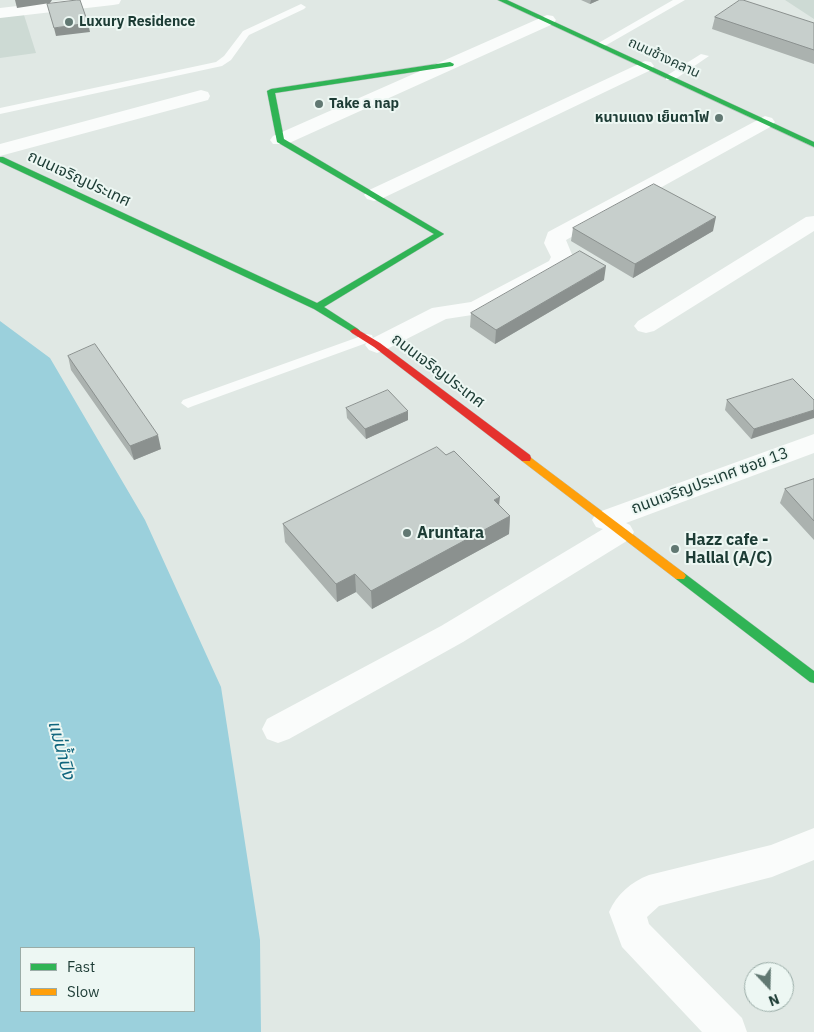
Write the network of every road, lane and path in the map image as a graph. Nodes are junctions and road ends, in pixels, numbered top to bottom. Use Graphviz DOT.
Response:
graph roads {
  1 [pos="113,0"];
  2 [pos="501,0"];
  3 [pos="680,0"];
  4 [pos="301,7"];
  5 [pos="0,13"];
  6 [pos="547,20"];
  7 [pos="600,45"];
  8 [pos="704,56"];
  9 [pos="450,64"];
  10 [pos="645,66"];
  11 [pos="670,78"];
  12 [pos="201,96"];
  13 [pos="0,111"];
  14 [pos="765,122"];
  15 [pos="280,140"];
  16 [pos="814,145"];
  17 [pos="0,150"];
  18 [pos="0,160"];
  19 [pos="374,195"];
  20 [pos="814,222"];
  21 [pos="317,307"];
  22 [pos="646,326"];
  23 [pos="372,342"];
  24 [pos="188,403"];
  25 [pos="814,443"];
  26 [pos="613,526"];
  27 [pos="814,678"];
  28 [pos="278,729"];
  29 [pos="814,844"];
  30 [pos="728,1032"];
  1 -- 5 [label="street"];
  2 -- 6 [label="street, ถนนช้างคลาน"];
  3 -- 7 [label="lane"];
  4 -- 13 [label="lane"];
  6 -- 7 [label="street, ถนนช้างคลาน"];
  6 -- 9 [label="street"];
  7 -- 10 [label="street, ถนนช้างคลาน"];
  8 -- 11 [label="lane"];
  9 -- 15 [label="street"];
  9 -- 15 [label="street"];
  10 -- 11 [label="street, ถนนช้างคลาน"];
  10 -- 19 [label="street"];
  11 -- 14 [label="street, ถนนช้างคลาน"];
  12 -- 17 [label="street"];
  14 -- 16 [label="street, ถนนช้างคลาน"];
  14 -- 23 [label="street"];
  15 -- 19 [label="street"];
  18 -- 21 [label="street, ถนนเจริญประเทศ"];
  19 -- 21 [label="street"];
  20 -- 22 [label="street"];
  21 -- 23 [label="street, ถนนเจริญประเทศ"];
  23 -- 24 [label="lane"];
  23 -- 26 [label="street, ถนนเจริญประเทศ"];
  25 -- 26 [label="street, ถนนเจริญประเทศ ซอย 13"];
  26 -- 27 [label="street, ถนนเจริญประเทศ"];
  26 -- 28 [label="street, ถนนเจริญประเทศ ซอย 13"];
  29 -- 30 [label="street"];
}
